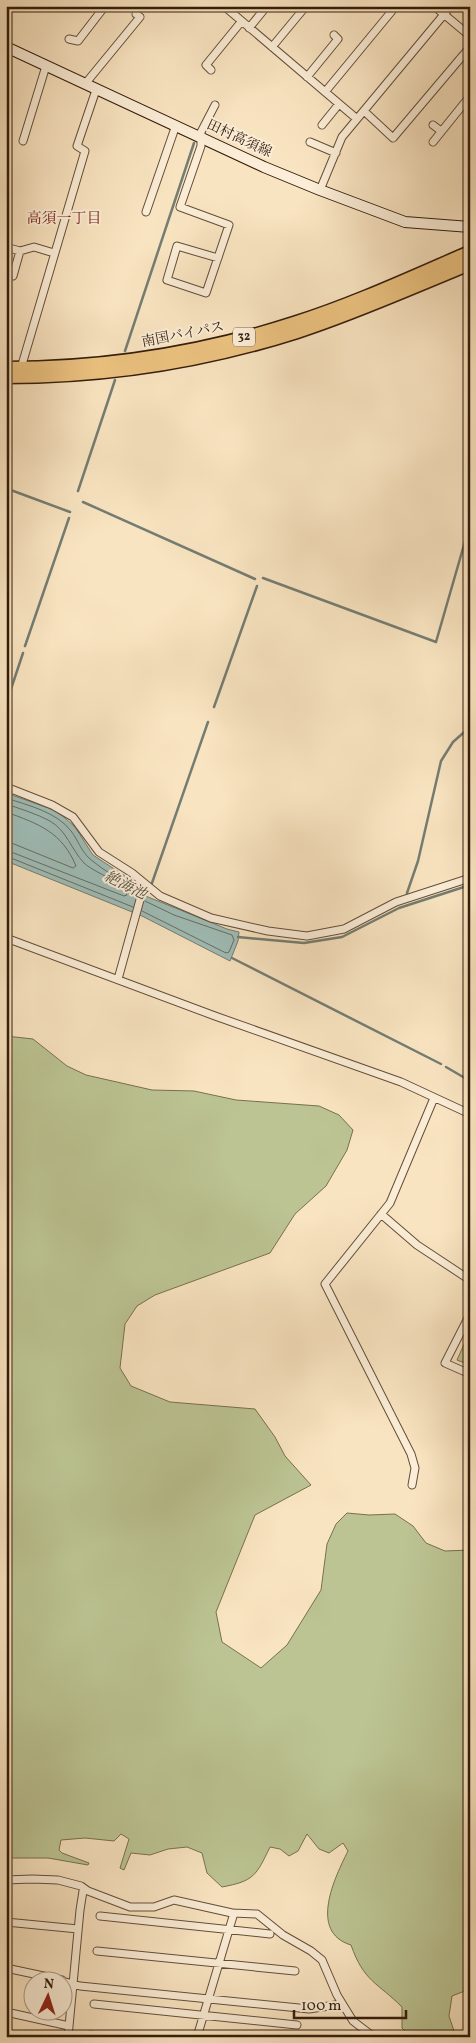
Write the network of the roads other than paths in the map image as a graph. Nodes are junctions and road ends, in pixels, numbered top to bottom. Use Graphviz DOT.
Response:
graph roads {
  1 [pos="106,6"];
  2 [pos="224,6"];
  3 [pos="266,6"];
  4 [pos="306,6"];
  5 [pos="396,6"];
  6 [pos="434,6"];
  7 [pos="451,6"];
  8 [pos="136,14"];
  9 [pos="444,14"];
  10 [pos="241,22"];
  11 [pos="248,28"];
  12 [pos="334,35"];
  13 [pos="470,36"];
  14 [pos="69,39"];
  15 [pos="6,47"];
  16 [pos="272,48"];
  17 [pos="470,48"];
  18 [pos="46,66"];
  19 [pos="211,70"];
  20 [pos="307,77"];
  21 [pos="85,84"];
  22 [pos="96,90"];
  23 [pos="325,92"];
  24 [pos="470,96"];
  25 [pos="339,104"];
  26 [pos="215,105"];
  27 [pos="364,111"];
  28 [pos="357,119"];
  29 [pos="322,124"];
  30 [pos="433,124"];
  31 [pos="176,125"];
  32 [pos="441,131"];
  33 [pos="202,137"];
  34 [pos="23,141"];
  35 [pos="310,142"];
  36 [pos="433,142"];
  37 [pos="336,153"];
  38 [pos="320,190"];
  39 [pos="146,212"];
  40 [pos="470,227"];
  41 [pos="9,248"];
  42 [pos="20,251"];
  43 [pos="470,252"];
  44 [pos="54,253"];
  45 [pos="218,258"];
  46 [pos="470,264"];
  47 [pos="13,276"];
  48 [pos="6,368"];
  49 [pos="20,368"];
  50 [pos="6,377"];
  51 [pos="6,788"];
  52 [pos="470,878"];
  53 [pos="145,888"];
  54 [pos="6,938"];
  55 [pos="118,979"];
  56 [pos="434,1098"];
  57 [pos="470,1114"];
  58 [pos="381,1214"];
  59 [pos="470,1280"];
  60 [pos="470,1314"];
  61 [pos="470,1374"];
  62 [pos="412,1484"];
  63 [pos="6,1880"];
  64 [pos="85,1889"];
  65 [pos="234,1913"];
  66 [pos="100,1916"];
  67 [pos="6,1922"];
  68 [pos="78,1929"];
  69 [pos="230,1930"];
  70 [pos="270,1934"];
  71 [pos="97,1951"];
  72 [pos="219,1963"];
  73 [pos="6,1968"];
  74 [pos="294,1970"];
  75 [pos="22,1972"];
  76 [pos="73,1984"];
  77 [pos="208,1998"];
  78 [pos="94,2004"];
  79 [pos="342,2004"];
  80 [pos="6,2012"];
  81 [pos="203,2015"];
  82 [pos="296,2025"];
  83 [pos="69,2026"];
  84 [pos="90,2034"];
  85 [pos="68,2037"];
  86 [pos="111,2037"];
  87 [pos="197,2037"];
  88 [pos="374,2037"];
  1 -- 14 [label="street"];
  2 -- 10 [label="street"];
  3 -- 11 [label="street"];
  4 -- 16 [label="street"];
  5 -- 23 [label="street"];
  6 -- 9 [label="street"];
  7 -- 9 [label="street"];
  8 -- 21 [label="street"];
  9 -- 13 [label="street"];
  9 -- 27 [label="street"];
  10 -- 11 [label="street"];
  10 -- 19 [label="street"];
  11 -- 16 [label="street"];
  12 -- 20 [label="street"];
  15 -- 18 [label="main road, 田村高須線"];
  16 -- 20 [label="street"];
  17 -- 27 [label="street"];
  18 -- 21 [label="main road, 田村高須線"];
  18 -- 34 [label="street"];
  20 -- 23 [label="street"];
  21 -- 22 [label="main road, 田村高須線"];
  22 -- 31 [label="main road, 田村高須線"];
  22 -- 44 [label="street"];
  23 -- 25 [label="street"];
  24 -- 32 [label="street"];
  25 -- 28 [label="street"];
  25 -- 29 [label="street"];
  26 -- 33 [label="street"];
  27 -- 28 [label="street"];
  28 -- 37 [label="street"];
  30 -- 32 [label="street"];
  31 -- 33 [label="main road, 田村高須線"];
  31 -- 39 [label="street"];
  32 -- 36 [label="street"];
  33 -- 38 [label="main road, 田村高須線"];
  33 -- 45 [label="street"];
  35 -- 37 [label="street"];
  37 -- 38 [label="street"];
  38 -- 40 [label="main road, 田村高須線"];
  41 -- 42 [label="street"];
  42 -- 44 [label="street"];
  42 -- 47 [label="street"];
  43 -- 49 [label="highway, 南国バイパス / 32"];
  44 -- 49 [label="street"];
  45 -- 45 [label="street"];
  46 -- 50 [label="highway, 南国バイパス / 32"];
  48 -- 49 [label="highway, 南国バイパス / 32"];
  51 -- 53 [label="street"];
  52 -- 53 [label="street"];
  53 -- 55 [label="street"];
  54 -- 55 [label="street"];
  55 -- 56 [label="street"];
  56 -- 57 [label="street"];
  56 -- 58 [label="street"];
  58 -- 59 [label="street"];
  58 -- 62 [label="street"];
  60 -- 61 [label="street"];
  63 -- 64 [label="street"];
  64 -- 65 [label="street"];
  64 -- 68 [label="street"];
  65 -- 69 [label="street"];
  65 -- 79 [label="street"];
  66 -- 69 [label="street"];
  67 -- 68 [label="street"];
  68 -- 76 [label="street"];
  69 -- 70 [label="street"];
  69 -- 72 [label="street"];
  71 -- 72 [label="street"];
  72 -- 74 [label="street"];
  72 -- 77 [label="street"];
  73 -- 75 [label="street"];
  76 -- 77 [label="street"];
  76 -- 83 [label="street"];
  77 -- 79 [label="street"];
  77 -- 81 [label="street"];
  78 -- 81 [label="street"];
  79 -- 88 [label="street"];
  80 -- 83 [label="street"];
  81 -- 82 [label="street"];
  81 -- 87 [label="street"];
  83 -- 85 [label="street"];
  84 -- 86 [label="street"];
}
